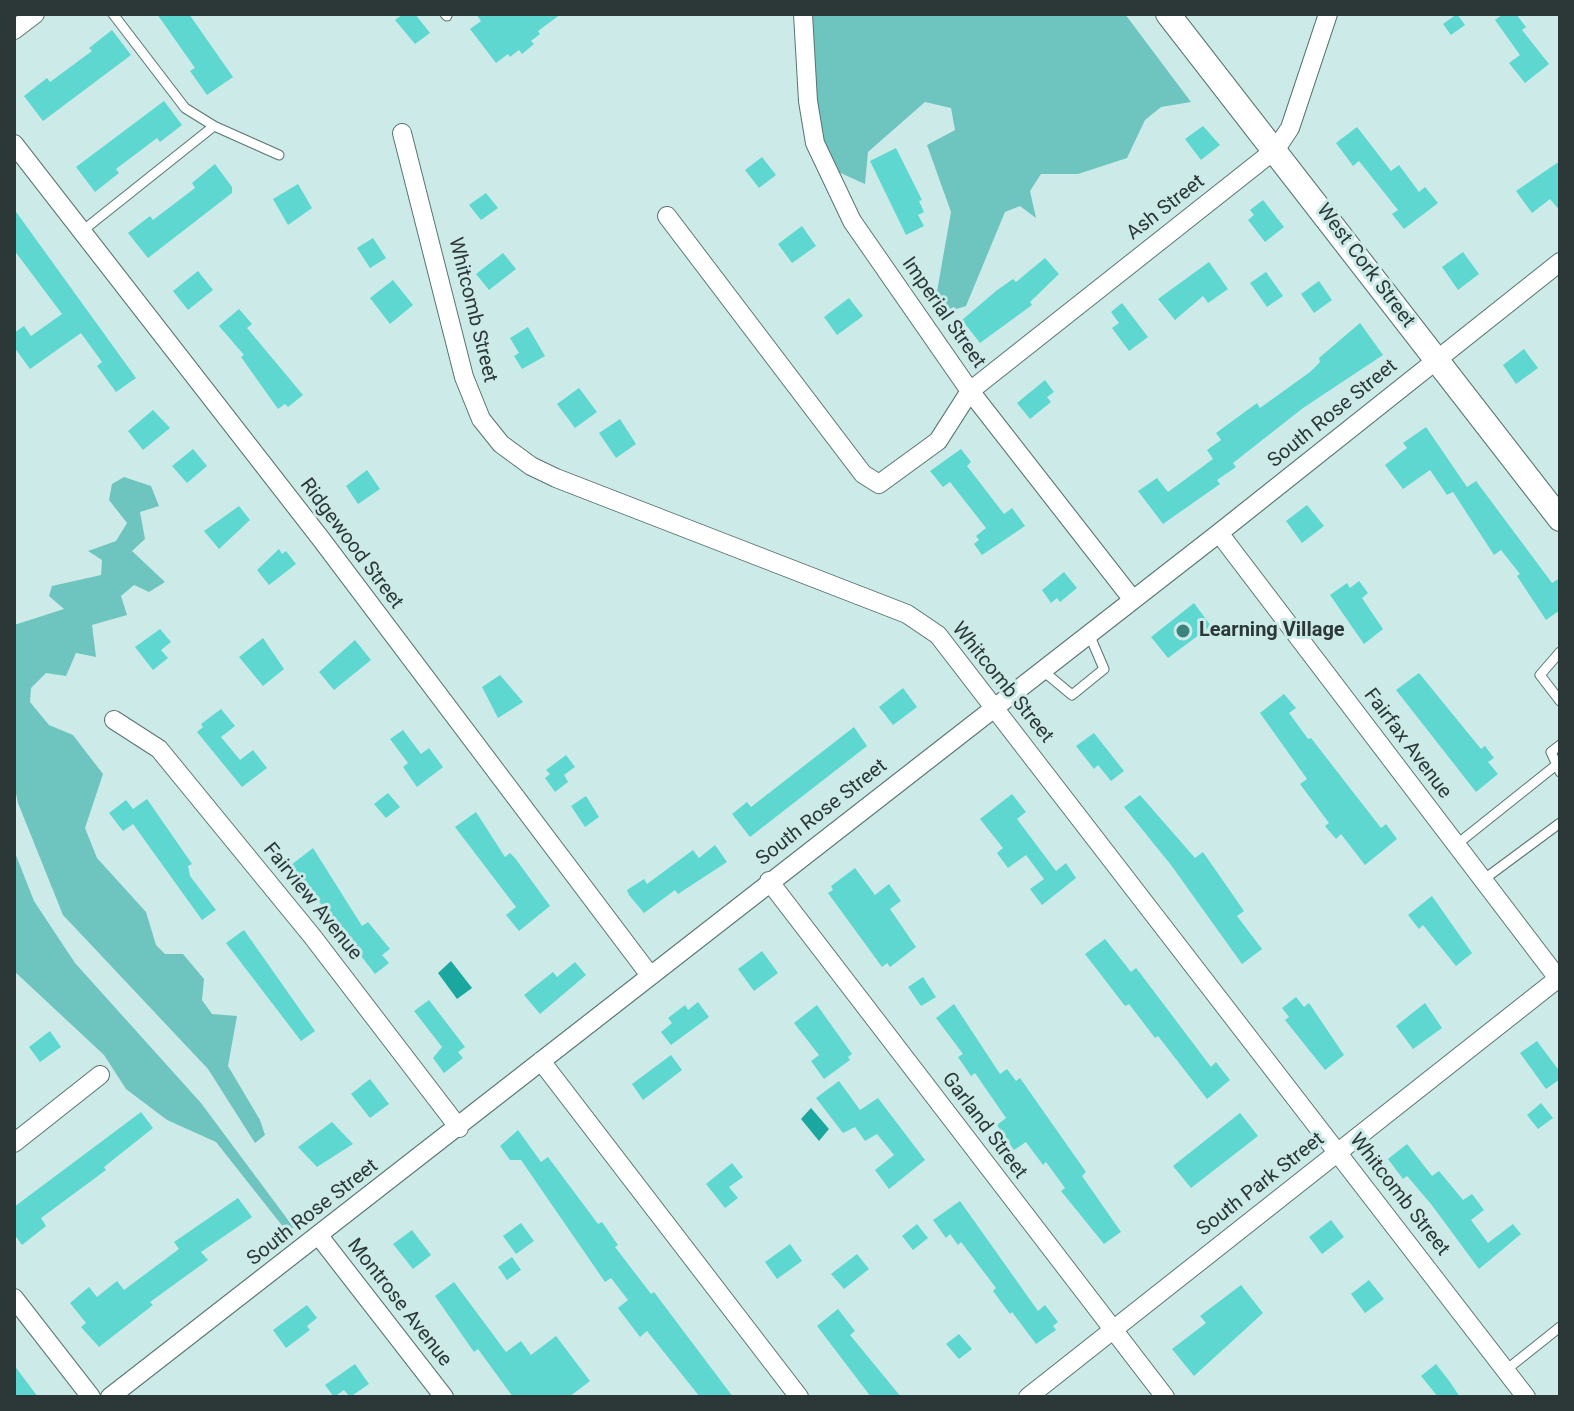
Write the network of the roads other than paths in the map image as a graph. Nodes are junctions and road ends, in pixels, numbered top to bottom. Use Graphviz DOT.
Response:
graph roads {
  1 [pos="35,14"];
  2 [pos="113,14"];
  3 [pos="803,14"];
  4 [pos="1168,14"];
  5 [pos="1328,14"];
  6 [pos="14,30"];
  7 [pos="214,126"];
  8 [pos="402,133"];
  9 [pos="14,144"];
  10 [pos="1276,149"];
  11 [pos="279,155"];
  12 [pos="667,216"];
  13 [pos="81,232"];
  14 [pos="1560,262"];
  15 [pos="1435,359"];
  16 [pos="970,391"];
  17 [pos="1560,519"];
  18 [pos="1219,533"];
  19 [pos="1133,600"];
  20 [pos="1089,634"];
  21 [pos="1560,652"];
  22 [pos="1042,670"];
  23 [pos="1560,701"];
  24 [pos="995,706"];
  25 [pos="114,720"];
  26 [pos="1560,745"];
  27 [pos="1558,769"];
  28 [pos="1560,823"];
  29 [pos="1456,845"];
  30 [pos="1483,880"];
  31 [pos="769,881"];
  32 [pos="649,974"];
  33 [pos="1559,979"];
  34 [pos="541,1061"];
  35 [pos="100,1075"];
  36 [pos="459,1128"];
  37 [pos="14,1143"];
  38 [pos="1337,1152"];
  39 [pos="319,1236"];
  40 [pos="14,1298"];
  41 [pos="1560,1327"];
  42 [pos="1113,1331"];
  43 [pos="1506,1370"];
  44 [pos="91,1397"];
  45 [pos="110,1397"];
  46 [pos="444,1397"];
  47 [pos="799,1397"];
  48 [pos="1028,1397"];
  49 [pos="1165,1397"];
  50 [pos="1526,1397"];
  1 -- 6 [label="street"];
  2 -- 7 [label="lane"];
  3 -- 16 [label="street, Imperial Street"];
  4 -- 10 [label="street, West Cork Street"];
  5 -- 10 [label="street, Ash Street"];
  7 -- 11 [label="lane"];
  7 -- 13 [label="lane"];
  8 -- 24 [label="street, Whitcomb Street"];
  9 -- 13 [label="street, Ridgewood Street"];
  10 -- 15 [label="street, West Cork Street"];
  10 -- 16 [label="street, Ash Street"];
  12 -- 16 [label="street, Ash Street"];
  13 -- 32 [label="street, Ridgewood Street"];
  14 -- 15 [label="street, South Rose Street"];
  15 -- 17 [label="street, West Cork Street"];
  15 -- 18 [label="street, South Rose Street"];
  16 -- 19 [label="street, Imperial Street"];
  18 -- 19 [label="street, South Rose Street"];
  18 -- 29 [label="street, Fairfax Avenue"];
  19 -- 20 [label="street, South Rose Street"];
  20 -- 22 [label="street, South Rose Street"];
  20 -- 22 [label="lane"];
  21 -- 23 [label="lane"];
  22 -- 24 [label="street, South Rose Street"];
  24 -- 31 [label="street, South Rose Street"];
  24 -- 38 [label="street, Whitcomb Street"];
  25 -- 36 [label="street, Fairview Avenue"];
  26 -- 27 [label="lane"];
  27 -- 29 [label="lane"];
  28 -- 30 [label="lane"];
  29 -- 30 [label="street, Fairfax Avenue"];
  30 -- 33 [label="street, Fairfax Avenue"];
  31 -- 32 [label="street, South Rose Street"];
  31 -- 42 [label="street, Garland Street"];
  32 -- 34 [label="street, South Rose Street"];
  33 -- 38 [label="street, South Park Street"];
  34 -- 36 [label="street, South Rose Street"];
  34 -- 47 [label="street"];
  35 -- 37 [label="street"];
  36 -- 39 [label="street, South Rose Street"];
  38 -- 42 [label="street, South Park Street"];
  38 -- 43 [label="street, Whitcomb Street"];
  39 -- 45 [label="street, South Rose Street"];
  39 -- 46 [label="street, Montrose Avenue"];
  40 -- 44 [label="street"];
  41 -- 43 [label="lane"];
  42 -- 48 [label="street, South Park Street"];
  42 -- 49 [label="street, Garland Street"];
  43 -- 50 [label="street, Whitcomb Street"];
}
